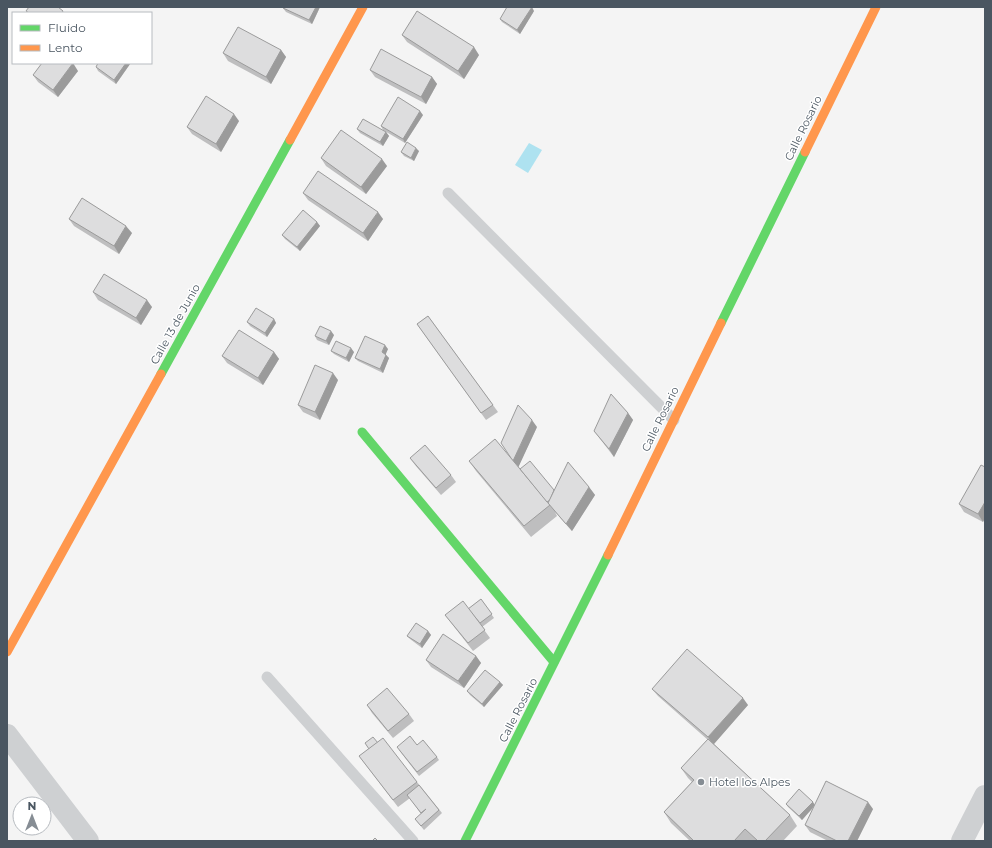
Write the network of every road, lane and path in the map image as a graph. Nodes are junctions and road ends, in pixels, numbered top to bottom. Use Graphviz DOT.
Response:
graph roads {
  1 [pos="363,7"];
  2 [pos="876,7"];
  3 [pos="448,193"];
  4 [pos="674,420"];
  5 [pos="362,432"];
  6 [pos="7,652"];
  7 [pos="554,662"];
  8 [pos="267,677"];
  9 [pos="7,735"];
  10 [pos="985,796"];
  11 [pos="88,841"];
  12 [pos="413,841"];
  13 [pos="465,841"];
  14 [pos="962,841"];
  1 -- 6 [label="street, Calle 13 de Junio"];
  2 -- 4 [label="street, Calle Rosario"];
  3 -- 4 [label="lane"];
  4 -- 7 [label="street, Calle Rosario"];
  5 -- 7 [label="street"];
  7 -- 13 [label="street, Calle Rosario"];
  8 -- 12 [label="lane"];
  9 -- 11 [label="street"];
  10 -- 14 [label="street"];
}
